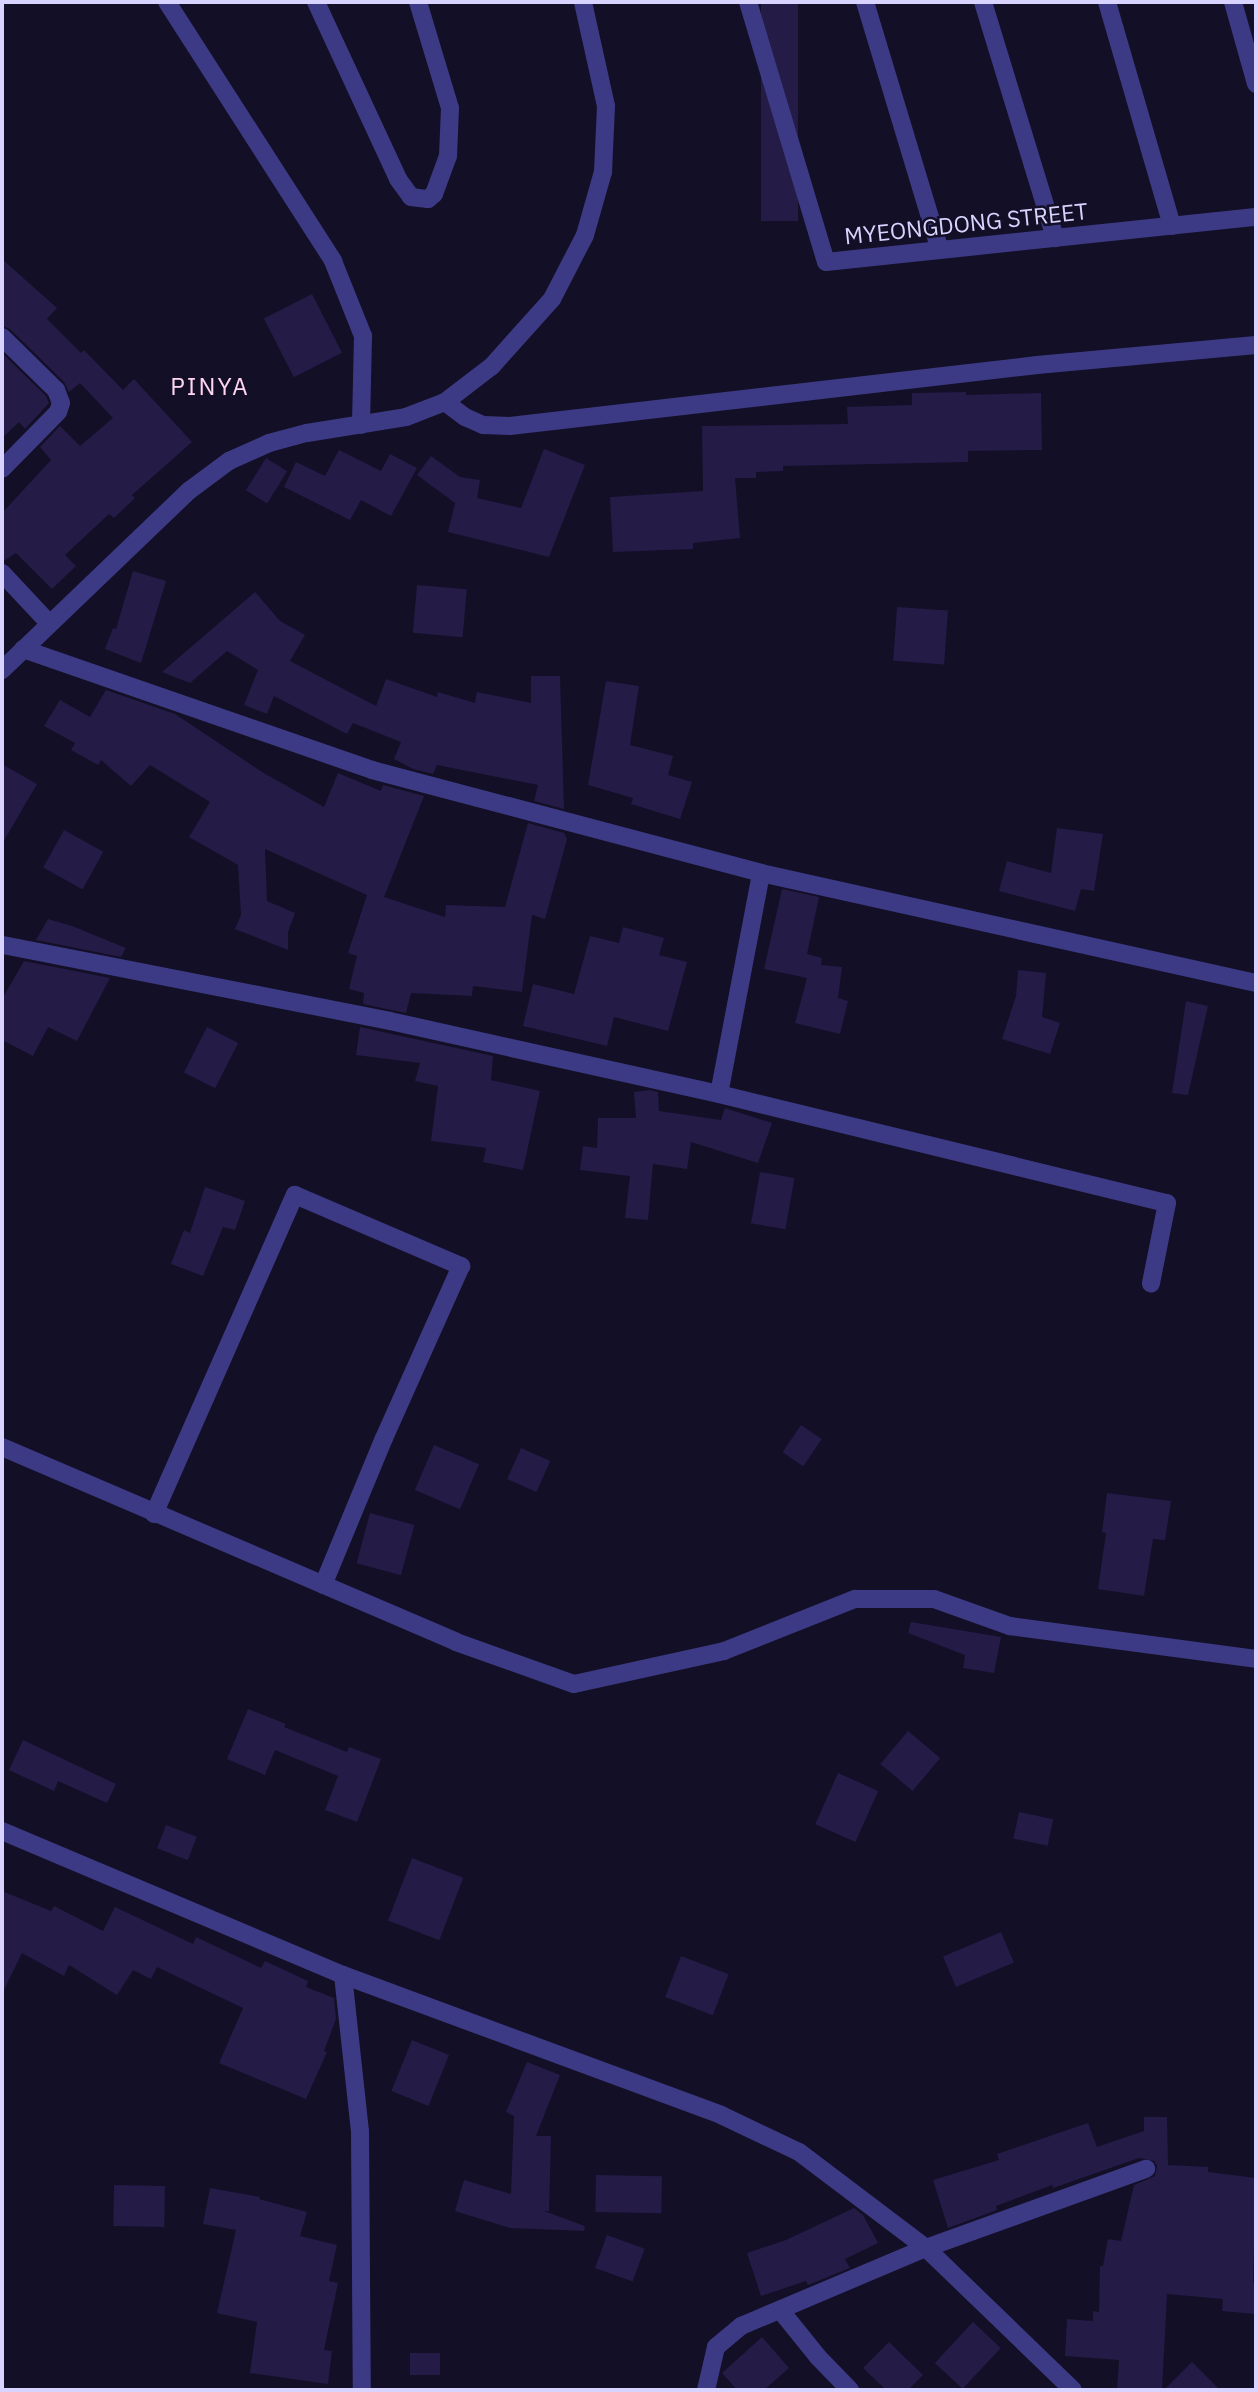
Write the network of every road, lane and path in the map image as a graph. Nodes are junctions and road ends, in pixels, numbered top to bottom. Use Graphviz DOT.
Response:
graph roads {
  1 [pos="167,2"];
  2 [pos="316,2"];
  3 [pos="418,2"];
  4 [pos="583,2"];
  5 [pos="748,2"];
  6 [pos="865,2"];
  7 [pos="984,2"];
  8 [pos="1107,2"];
  9 [pos="1233,2"];
  10 [pos="1256,84"];
  11 [pos="1256,217"];
  12 [pos="1172,226"];
  13 [pos="1055,238"];
  14 [pos="940,250"];
  15 [pos="2,337"];
  16 [pos="1256,345"];
  17 [pos="445,402"];
  18 [pos="361,425"];
  19 [pos="2,469"];
  20 [pos="2,573"];
  21 [pos="49,623"];
  22 [pos="23,649"];
  23 [pos="2,670"];
  24 [pos="761,873"];
  25 [pos="3,945"];
  26 [pos="1256,983"];
  27 [pos="719,1094"];
  28 [pos="1151,1283"];
  29 [pos="2,1447"];
  30 [pos="154,1514"];
  31 [pos="323,1585"];
  32 [pos="1256,1659"];
  33 [pos="2,1831"];
  34 [pos="343,1975"];
  35 [pos="1146,2169"];
  36 [pos="926,2248"];
  37 [pos="781,2311"];
  38 [pos="362,2390"];
  39 [pos="706,2390"];
  40 [pos="850,2390"];
  41 [pos="1073,2390"];
  1 -- 18 [label="street"];
  2 -- 3 [label="street"];
  4 -- 17 [label="street"];
  5 -- 14 [label="street, MYEONGDONG STREET"];
  6 -- 14 [label="street"];
  7 -- 13 [label="street"];
  8 -- 12 [label="street"];
  9 -- 10 [label="street"];
  11 -- 12 [label="street, MYEONGDONG STREET"];
  12 -- 13 [label="street, MYEONGDONG STREET"];
  13 -- 14 [label="street, MYEONGDONG STREET"];
  15 -- 19 [label="street"];
  16 -- 17 [label="street"];
  17 -- 18 [label="street"];
  18 -- 21 [label="street"];
  20 -- 21 [label="street"];
  21 -- 22 [label="street"];
  22 -- 23 [label="street"];
  22 -- 24 [label="street"];
  24 -- 26 [label="street"];
  24 -- 27 [label="street"];
  25 -- 27 [label="street"];
  27 -- 28 [label="street"];
  29 -- 30 [label="street"];
  30 -- 31 [label="street"];
  30 -- 31 [label="street"];
  31 -- 32 [label="street"];
  33 -- 34 [label="street"];
  34 -- 36 [label="street"];
  34 -- 38 [label="street"];
  35 -- 36 [label="street"];
  36 -- 37 [label="street"];
  36 -- 41 [label="street"];
  37 -- 39 [label="street"];
  37 -- 40 [label="street"];
}
